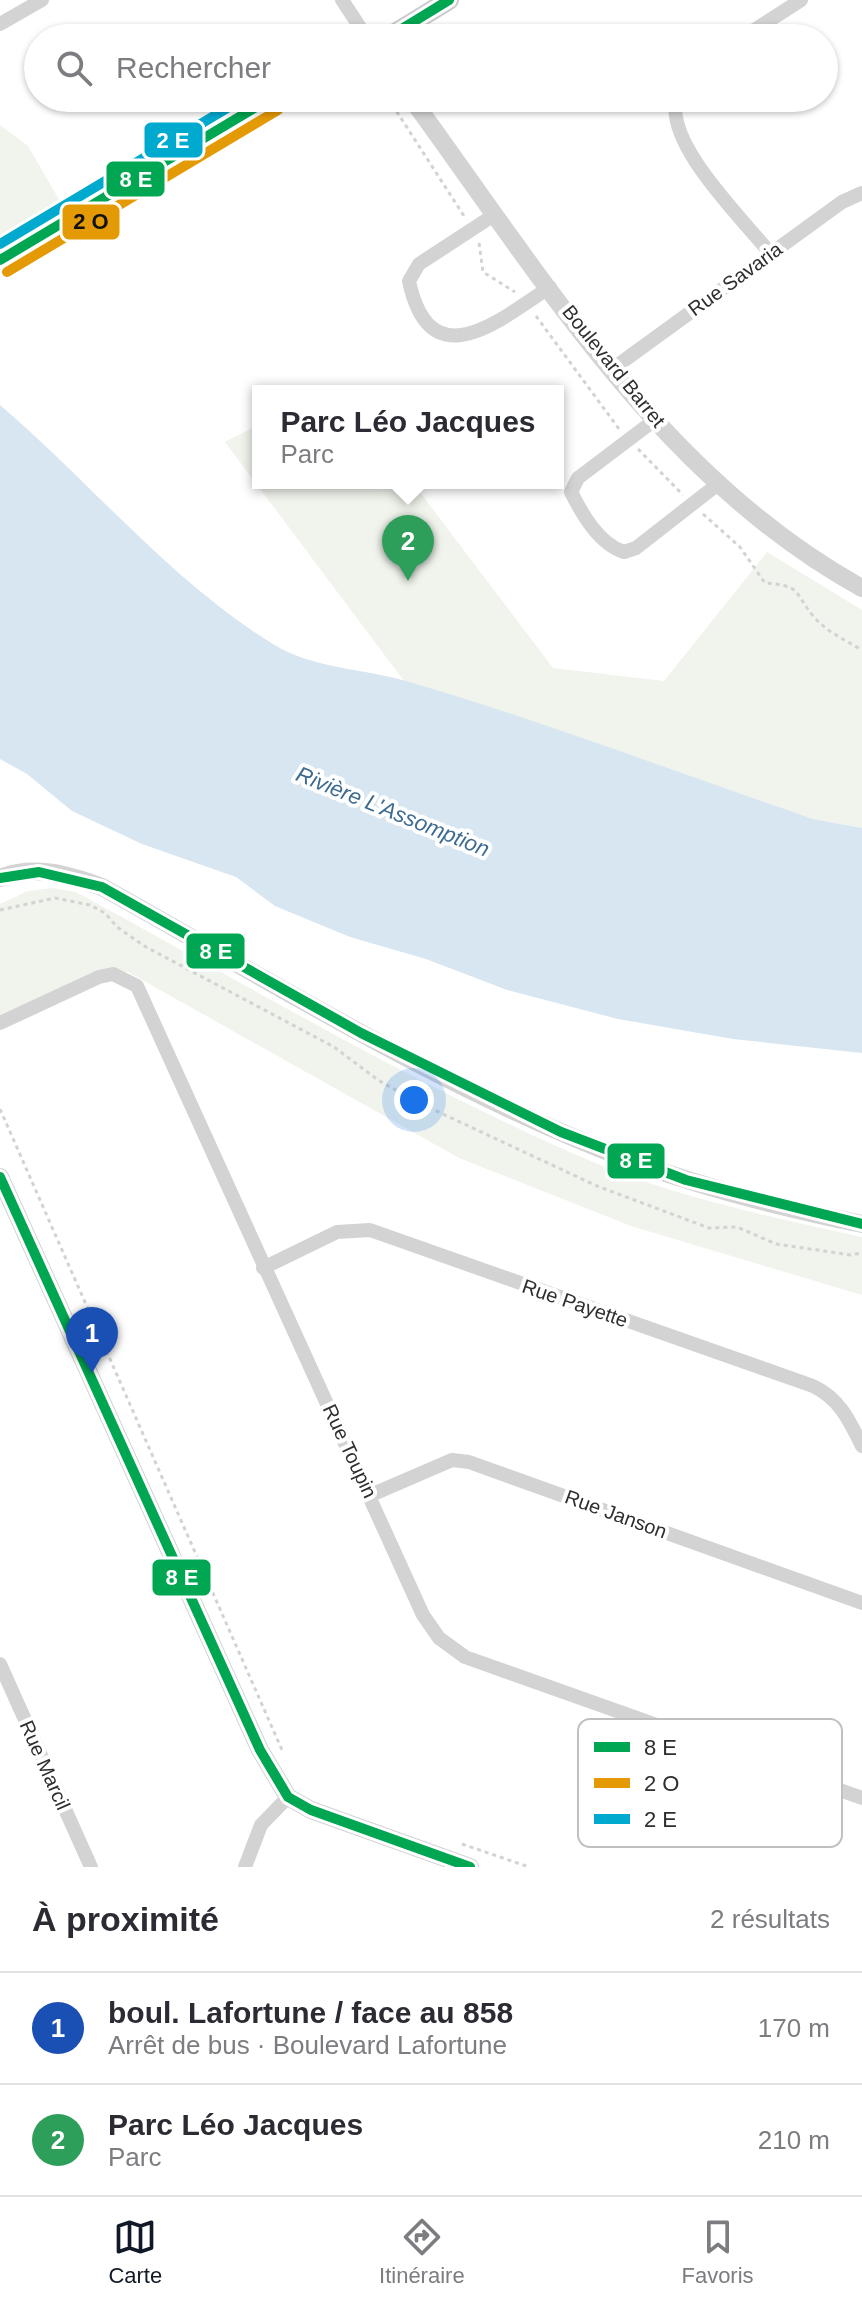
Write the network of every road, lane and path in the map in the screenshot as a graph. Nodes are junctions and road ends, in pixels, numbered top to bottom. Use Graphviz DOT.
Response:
graph roads {
  1 [pos="42,0"];
  2 [pos="342,0"];
  3 [pos="449,0"];
  4 [pos="801,0"];
  5 [pos="0,24"];
  6 [pos="358,24"];
  7 [pos="410,24"];
  8 [pos="764,24"];
  9 [pos="248,112"];
  10 [pos="421,112"];
  11 [pos="673,112"];
  12 [pos="862,193"];
  13 [pos="494,215"];
  14 [pos="770,253"];
  15 [pos="0,260"];
  16 [pos="550,287"];
  17 [pos="611,370"];
  18 [pos="656,419"];
  19 [pos="718,484"];
  20 [pos="862,588"];
  21 [pos="0,878"];
  22 [pos="0,910"];
  23 [pos="0,1023"];
  24 [pos="0,1109"];
  25 [pos="0,1177"];
  26 [pos="0,1192"];
  27 [pos="862,1224"];
  28 [pos="22,1225"];
  29 [pos="862,1253"];
  30 [pos="263,1268"];
  31 [pos="862,1446"];
  32 [pos="371,1495"];
  33 [pos="862,1603"];
  34 [pos="0,1664"];
  35 [pos="643,1719"];
  36 [pos="287,1761"];
  37 [pos="842,1791"];
  38 [pos="288,1797"];
  39 [pos="862,1798"];
  40 [pos="458,1843"];
  41 [pos="441,1862"];
  42 [pos="91,1867"];
  43 [pos="245,1867"];
  44 [pos="470,1867"];
  45 [pos="529,1867"];
  1 -- 5 [label="street"];
  2 -- 6 [label="street"];
  3 -- 7 [label="main road"];
  4 -- 8 [label="street"];
  9 -- 15 [label="main road"];
  10 -- 13 [label="street, Boulevard Barret"];
  11 -- 14 [label="street"];
  12 -- 14 [label="street, Rue Savaria"];
  13 -- 16 [label="street, Boulevard Barret"];
  13 -- 16 [label="street"];
  14 -- 17 [label="street, Rue Savaria"];
  16 -- 17 [label="street, Boulevard Barret"];
  17 -- 18 [label="street, Boulevard Barret"];
  18 -- 19 [label="street, Boulevard Barret"];
  18 -- 19 [label="street"];
  19 -- 20 [label="street, Boulevard Barret"];
  21 -- 27 [label="street"];
  22 -- 29 [label="path"];
  23 -- 30 [label="street, Rue Toupin"];
  24 -- 36 [label="path"];
  25 -- 28 [label="street"];
  26 -- 28 [label="street"];
  28 -- 38 [label="street"];
  30 -- 31 [label="street, Rue Payette"];
  30 -- 32 [label="street, Rue Toupin"];
  32 -- 33 [label="street, Rue Janson"];
  32 -- 35 [label="street, Rue Toupin"];
  34 -- 42 [label="street, Rue Marcil"];
  37 -- 39 [label="street, Rue Toupin"];
  38 -- 41 [label="street"];
  38 -- 43 [label="street"];
  40 -- 45 [label="path"];
  41 -- 44 [label="street"];
}
